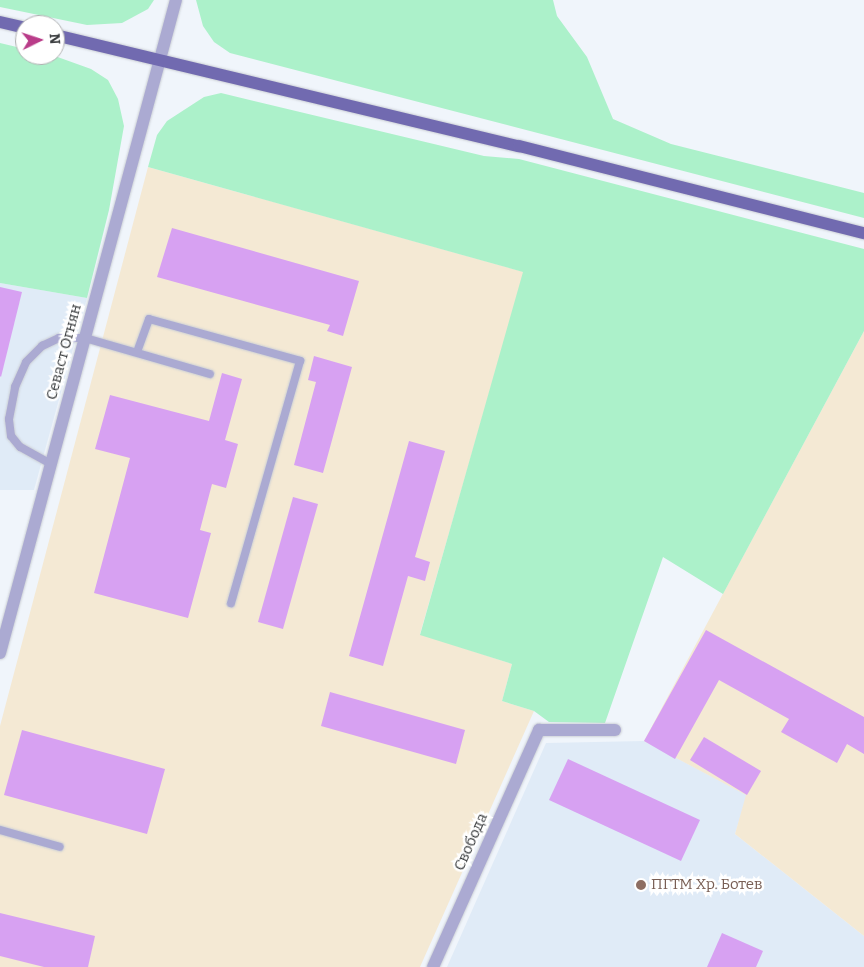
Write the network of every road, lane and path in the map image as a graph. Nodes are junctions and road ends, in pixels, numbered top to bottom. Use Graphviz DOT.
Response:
graph roads {
  1 [pos="176,0"];
  2 [pos="0,22"];
  3 [pos="15,26"];
  4 [pos="65,37"];
  5 [pos="160,60"];
  6 [pos="864,233"];
  7 [pos="85,338"];
  8 [pos="137,352"];
  9 [pos="210,374"];
  10 [pos="51,464"];
  11 [pos="231,603"];
  12 [pos="4,626"];
  13 [pos="0,653"];
  14 [pos="615,730"];
  15 [pos="0,830"];
  16 [pos="60,848"];
  17 [pos="433,967"];
  1 -- 5 [label="street, Севаст Огнян"];
  2 -- 3 [label="main road"];
  4 -- 5 [label="main road"];
  5 -- 6 [label="main road"];
  5 -- 7 [label="street, Севаст Огнян"];
  7 -- 8 [label="lane"];
  7 -- 10 [label="street, Севаст Огнян"];
  7 -- 10 [label="lane"];
  8 -- 9 [label="lane"];
  8 -- 11 [label="lane"];
  10 -- 12 [label="street, Севаст Огнян"];
  12 -- 13 [label="street, Севаст Огнян"];
  14 -- 17 [label="street, Свобода"];
  15 -- 16 [label="lane"];
}
